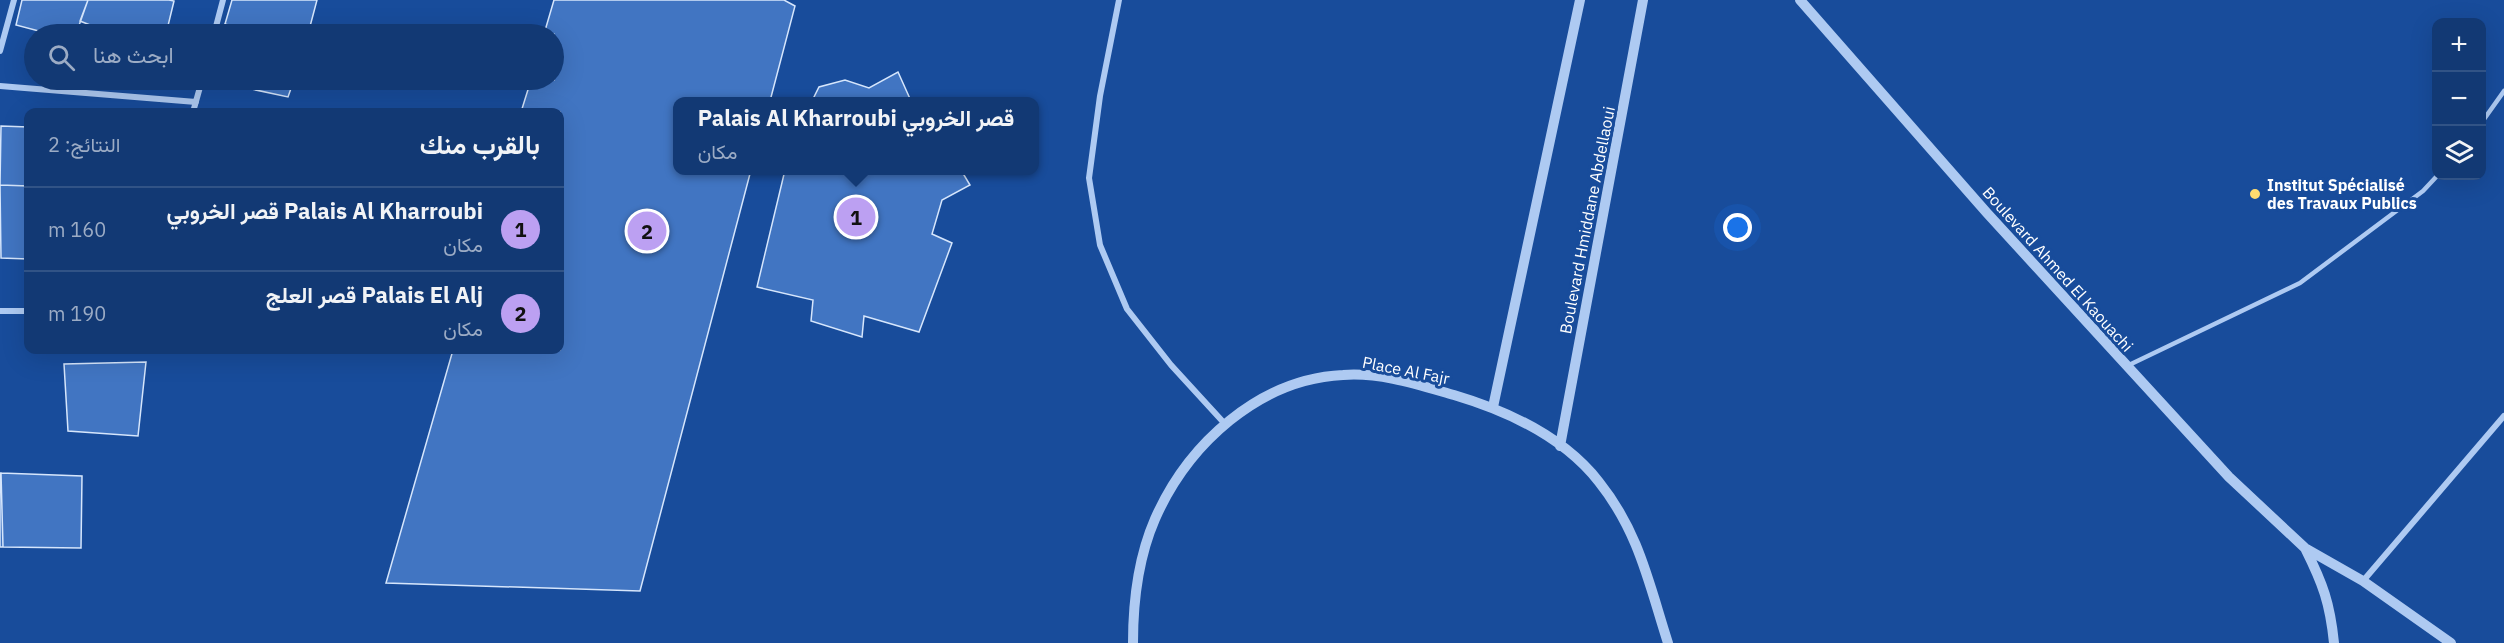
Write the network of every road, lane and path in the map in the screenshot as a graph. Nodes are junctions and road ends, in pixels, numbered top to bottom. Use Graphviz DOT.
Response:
graph roads {
  1 [pos="14,0"];
  2 [pos="223,0"];
  3 [pos="1119,0"];
  4 [pos="1581,0"];
  5 [pos="1643,0"];
  6 [pos="1800,0"];
  7 [pos="217,24"];
  8 [pos="0,51"];
  9 [pos="0,86"];
  10 [pos="24,88"];
  11 [pos="49,90"];
  12 [pos="199,90"];
  13 [pos="2504,91"];
  14 [pos="196,102"];
  15 [pos="194,108"];
  16 [pos="2486,115"];
  17 [pos="2433,180"];
  18 [pos="0,311"];
  19 [pos="24,311"];
  20 [pos="2126,366"];
  21 [pos="1493,407"];
  22 [pos="2504,416"];
  23 [pos="1225,424"];
  24 [pos="1560,446"];
  25 [pos="2305,548"];
  26 [pos="2363,581"];
  27 [pos="1133,643"];
  28 [pos="1668,643"];
  29 [pos="2334,643"];
  30 [pos="2451,643"];
  1 -- 8 [label="street"];
  2 -- 7 [label="street"];
  3 -- 23 [label="street"];
  4 -- 21 [label="street"];
  5 -- 24 [label="street, Boulevard Hmiddane Abdellaoui"];
  6 -- 20 [label="street, Boulevard Ahmed El Kaouachi"];
  9 -- 10 [label="street"];
  11 -- 14 [label="street"];
  12 -- 14 [label="street"];
  13 -- 16 [label="lane"];
  14 -- 15 [label="street"];
  17 -- 20 [label="lane"];
  18 -- 19 [label="street"];
  20 -- 25 [label="street, Boulevard Ahmed El Kaouachi"];
  21 -- 23 [label="street, Place Al Fajr"];
  21 -- 24 [label="street, Place Al Fajr"];
  22 -- 26 [label="street"];
  23 -- 27 [label="street, Place Al Fajr"];
  24 -- 28 [label="street, Place Al Fajr"];
  25 -- 26 [label="street, Boulevard Ahmed El Kaouachi"];
  25 -- 29 [label="street, Boulevard Ahmed El Kaouachi"];
  26 -- 30 [label="street, Boulevard Ahmed El Kaouachi"];
}
